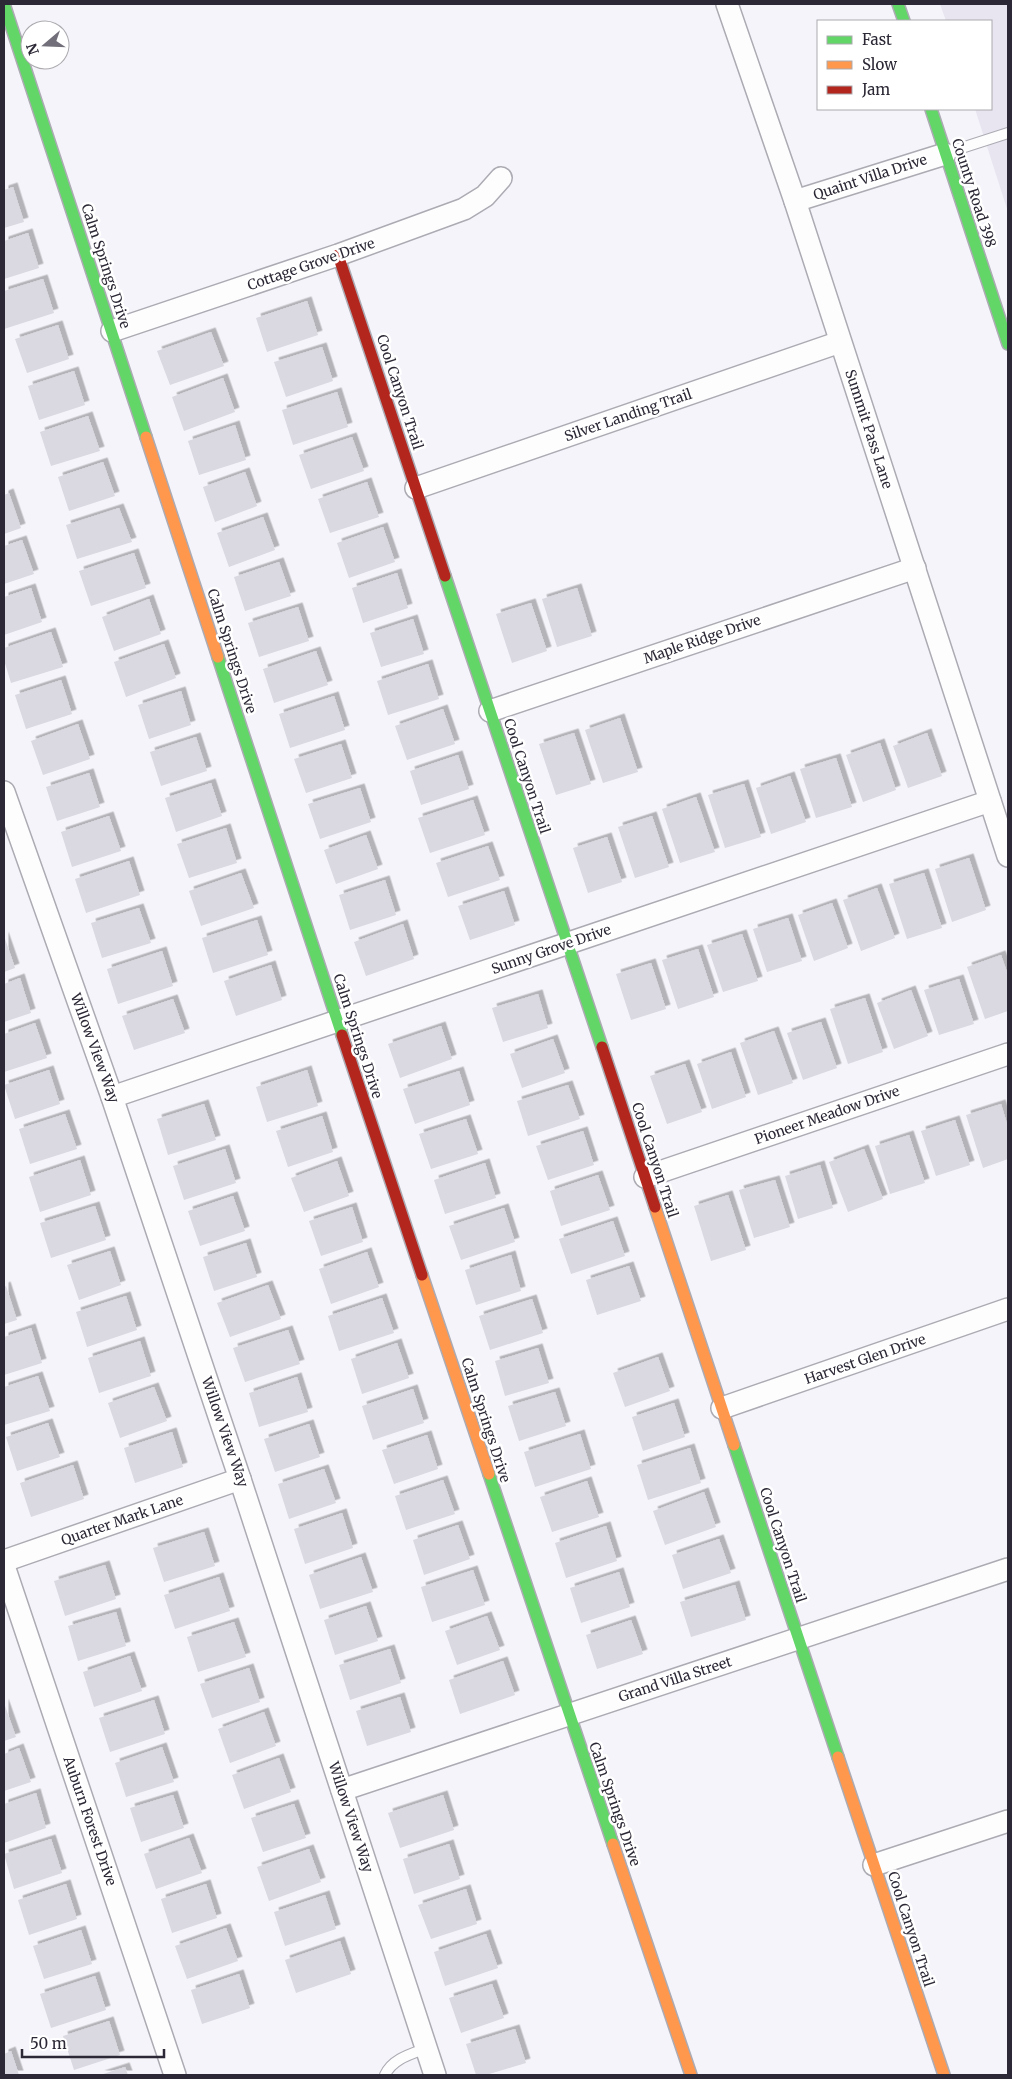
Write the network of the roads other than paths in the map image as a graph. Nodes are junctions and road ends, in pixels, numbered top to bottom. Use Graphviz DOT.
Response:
graph roads {
  1 [pos="4,4"];
  2 [pos="727,4"];
  3 [pos="898,4"];
  4 [pos="904,20"];
  5 [pos="9,41"];
  6 [pos="931,110"];
  7 [pos="1008,133"];
  8 [pos="945,154"];
  9 [pos="501,178"];
  10 [pos="795,201"];
  11 [pos="338,255"];
  12 [pos="112,331"];
  13 [pos="840,342"];
  14 [pos="1008,344"];
  15 [pos="416,488"];
  16 [pos="915,568"];
  17 [pos="490,711"];
  18 [pos="4,796"];
  19 [pos="990,800"];
  20 [pos="1008,856"];
  21 [pos="567,943"];
  22 [pos="337,1021"];
  23 [pos="1008,1054"];
  24 [pos="112,1097"];
  25 [pos="645,1177"];
  26 [pos="1008,1309"];
  27 [pos="722,1408"];
  28 [pos="240,1479"];
  29 [pos="4,1561"];
  30 [pos="4,1566"];
  31 [pos="1008,1569"];
  32 [pos="798,1639"];
  33 [pos="568,1714"];
  34 [pos="342,1790"];
  35 [pos="1008,1821"];
  36 [pos="874,1865"];
  37 [pos="427,2048"];
  38 [pos="175,2075"];
  39 [pos="385,2075"];
  40 [pos="436,2075"];
  41 [pos="691,2075"];
  42 [pos="944,2075"];
  1 -- 5 [label="street, Calm Springs Drive"];
  2 -- 10 [label="street, Summit Pass Lane"];
  3 -- 4 [label="street"];
  5 -- 12 [label="street, Calm Springs Drive"];
  6 -- 8 [label="street, County Road 398"];
  7 -- 8 [label="lane"];
  8 -- 10 [label="street, Quaint Villa Drive"];
  8 -- 14 [label="street, County Road 398"];
  9 -- 11 [label="street, Cottage Grove Drive"];
  10 -- 13 [label="street, Summit Pass Lane"];
  11 -- 12 [label="street, Cottage Grove Drive"];
  11 -- 15 [label="street, Cool Canyon Trail"];
  12 -- 22 [label="street, Calm Springs Drive"];
  13 -- 15 [label="street, Silver Landing Trail"];
  13 -- 16 [label="street, Summit Pass Lane"];
  15 -- 17 [label="street, Cool Canyon Trail"];
  16 -- 17 [label="street, Maple Ridge Drive"];
  16 -- 19 [label="street, Summit Pass Lane"];
  17 -- 21 [label="street, Cool Canyon Trail"];
  18 -- 24 [label="street, Willow View Way"];
  19 -- 20 [label="street, Summit Pass Lane"];
  19 -- 21 [label="street, Sunny Grove Drive"];
  21 -- 22 [label="street, Sunny Grove Drive"];
  21 -- 25 [label="street, Cool Canyon Trail"];
  22 -- 24 [label="street, Sunny Grove Drive"];
  22 -- 33 [label="street, Calm Springs Drive"];
  23 -- 25 [label="street, Pioneer Meadow Drive"];
  24 -- 28 [label="street, Willow View Way"];
  25 -- 27 [label="street, Cool Canyon Trail"];
  26 -- 27 [label="street, Harvest Glen Drive"];
  27 -- 32 [label="street, Cool Canyon Trail"];
  28 -- 29 [label="street, Quarter Mark Lane"];
  28 -- 34 [label="street, Willow View Way"];
  30 -- 38 [label="street, Auburn Forest Drive"];
  31 -- 32 [label="street, Grand Villa Street"];
  32 -- 33 [label="street, Grand Villa Street"];
  32 -- 36 [label="street, Cool Canyon Trail"];
  33 -- 34 [label="street, Grand Villa Street"];
  33 -- 41 [label="street, Calm Springs Drive"];
  34 -- 37 [label="street, Willow View Way"];
  35 -- 36 [label="street"];
  36 -- 42 [label="street, Cool Canyon Trail"];
  37 -- 39 [label="lane"];
  37 -- 40 [label="street, Willow View Way"];
}
